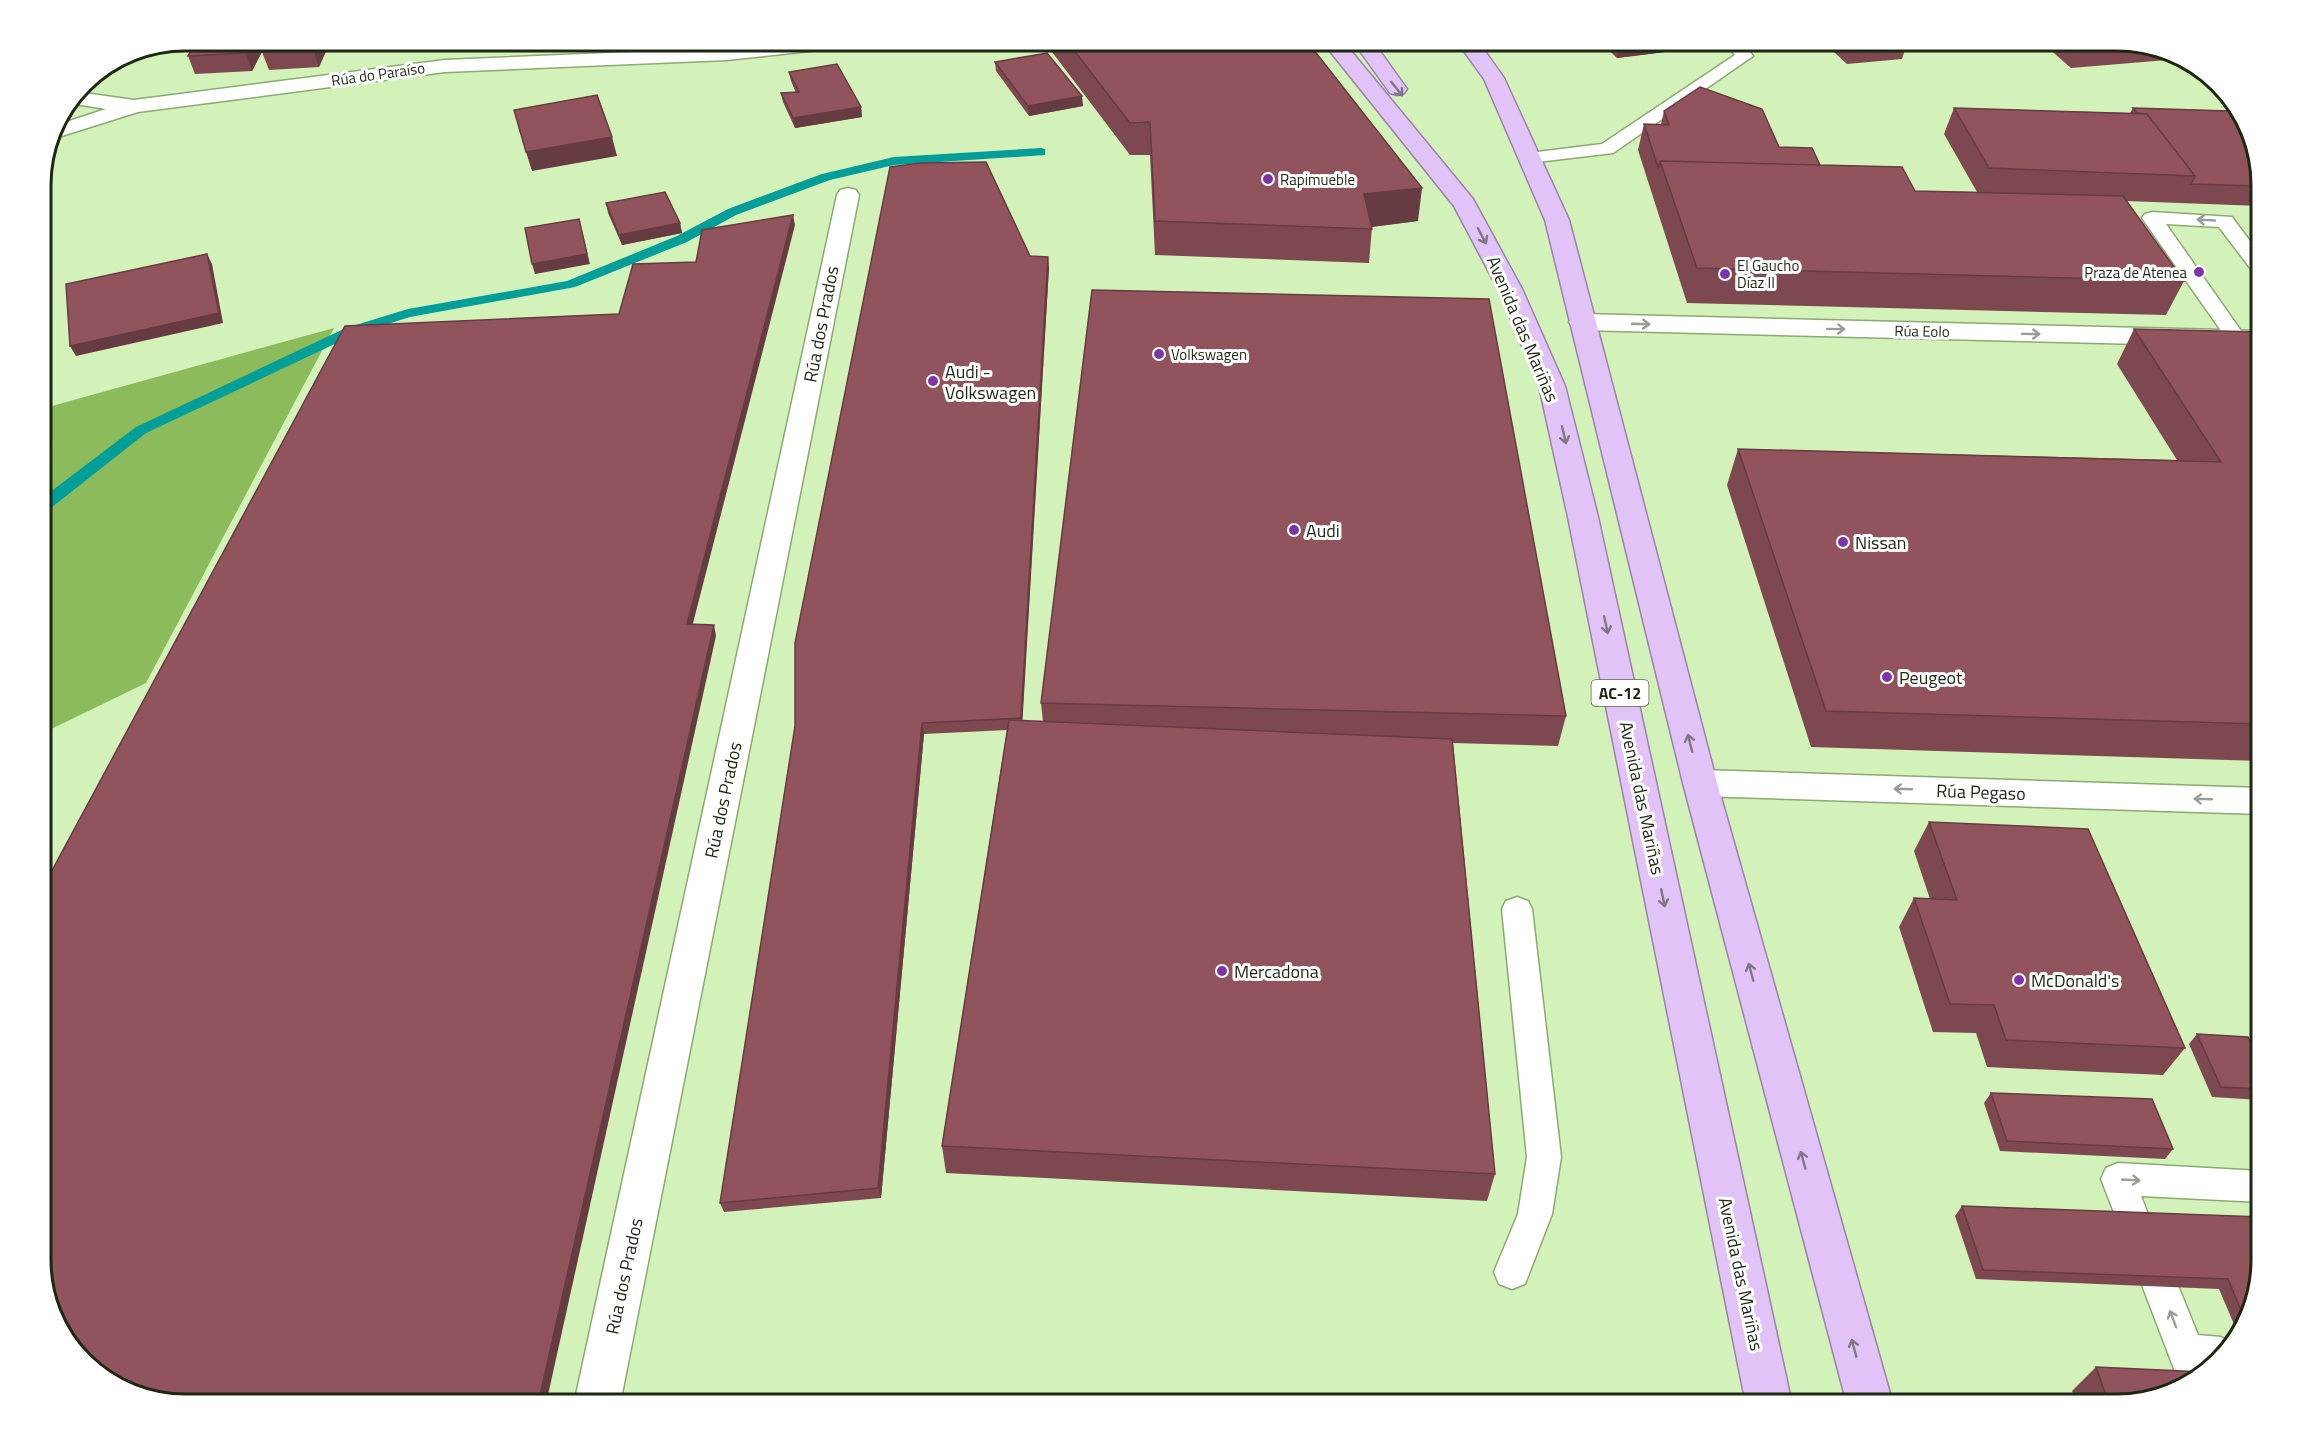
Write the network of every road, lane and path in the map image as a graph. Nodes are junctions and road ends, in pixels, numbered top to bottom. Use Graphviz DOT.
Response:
graph roads {
  1 [pos="754,51"];
  2 [pos="1340,51"];
  3 [pos="1370,51"];
  4 [pos="1453,51"];
  5 [pos="1474,51"];
  6 [pos="1741,51"];
  7 [pos="83,99"];
  8 [pos="135,106"];
  9 [pos="1513,120"];
  10 [pos="63,130"];
  11 [pos="1529,158"];
  12 [pos="848,195"];
  13 [pos="1465,204"];
  14 [pos="2128,217"];
  15 [pos="2152,218"];
  16 [pos="2251,255"];
  17 [pos="1582,322"];
  18 [pos="2249,339"];
  19 [pos="1700,783"];
  20 [pos="2251,801"];
  21 [pos="1517,909"];
  22 [pos="2251,1186"];
  23 [pos="2134,1222"];
  24 [pos="1512,1272"];
  25 [pos="2160,1285"];
  26 [pos="2201,1362"];
  27 [pos="599,1394"];
  28 [pos="1767,1394"];
  29 [pos="1867,1394"];
  1 -- 8 [label="street, Rúa do Paraíso"];
  2 -- 13 [label="highway, Avenida das Mariñas / AC-12"];
  3 -- 13 [label="highway, one-way"];
  4 -- 9 [label="highway"];
  5 -- 9 [label="highway, AC-12"];
  6 -- 11 [label="lane"];
  7 -- 8 [label="street"];
  8 -- 10 [label="street, Rúa do Paraíso"];
  9 -- 11 [label="highway, AC-12"];
  11 -- 17 [label="highway, AC-12"];
  12 -- 27 [label="street, Rúa dos Prados"];
  13 -- 28 [label="highway, Avenida das Mariñas / AC-12, one-way"];
  14 -- 15 [label="lane"];
  16 -- 15 [label="lane, one-way"];
  15 -- 18 [label="lane"];
  17 -- 18 [label="street, Rúa Eolo, one-way"];
  19 -- 17 [label="highway, AC-12, one-way"];
  20 -- 19 [label="street, Rúa Pegaso, one-way"];
  29 -- 19 [label="highway, AC-12, one-way"];
  21 -- 24 [label="lane"];
  23 -- 22 [label="lane, one-way"];
  26 -- 25 [label="lane, one-way"];
}
